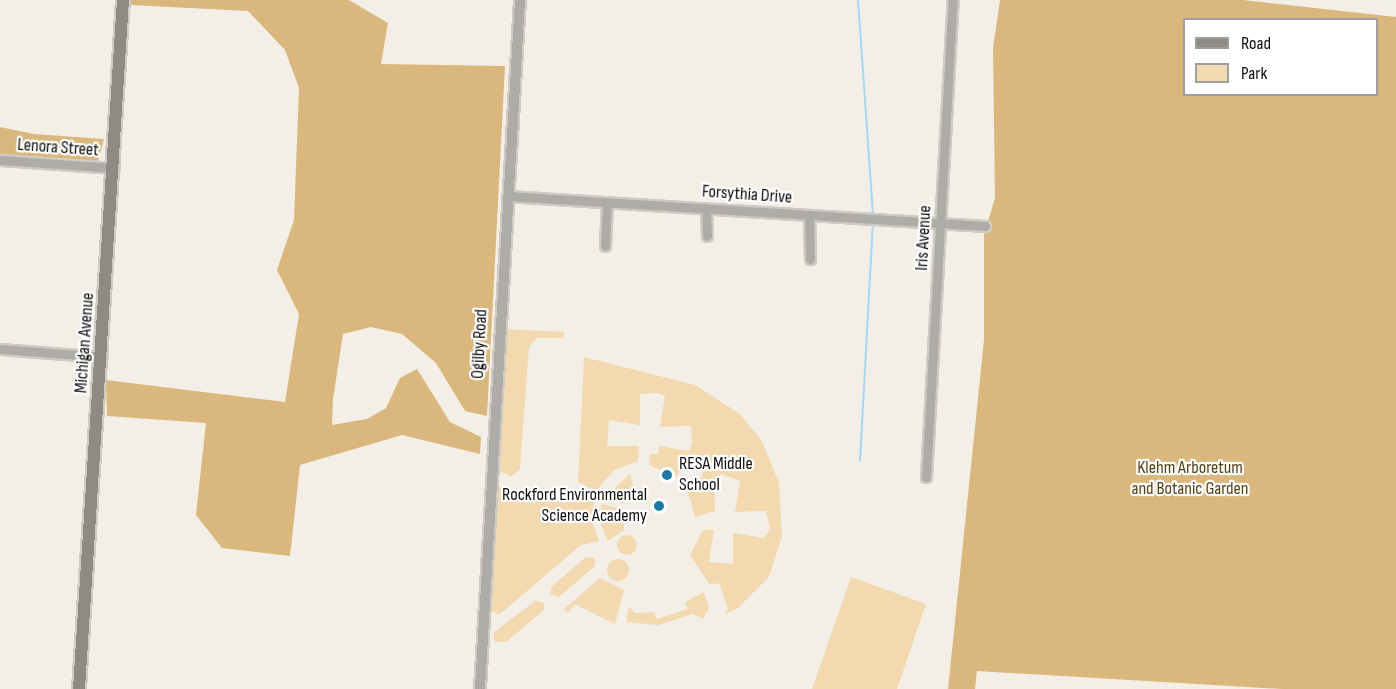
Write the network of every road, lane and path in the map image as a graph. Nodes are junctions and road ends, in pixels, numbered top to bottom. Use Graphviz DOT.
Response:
graph roads {
  1 [pos="123,0"];
  2 [pos="520,0"];
  3 [pos="953,0"];
  4 [pos="0,161"];
  5 [pos="114,168"];
  6 [pos="507,196"];
  7 [pos="607,204"];
  8 [pos="706,208"];
  9 [pos="809,216"];
  10 [pos="941,223"];
  11 [pos="985,226"];
  12 [pos="707,236"];
  13 [pos="605,246"];
  14 [pos="810,259"];
  15 [pos="0,349"];
  16 [pos="102,357"];
  17 [pos="926,477"];
  18 [pos="79,689"];
  19 [pos="480,689"];
  1 -- 5 [label="main road, Michigan Avenue"];
  2 -- 6 [label="street, Ogilby Road"];
  3 -- 10 [label="street, Iris Avenue"];
  4 -- 5 [label="street, Lenora Street"];
  5 -- 16 [label="main road, Michigan Avenue"];
  6 -- 7 [label="street, Forsythia Drive"];
  6 -- 19 [label="street, Ogilby Road"];
  7 -- 8 [label="street, Forsythia Drive"];
  7 -- 13 [label="street"];
  8 -- 9 [label="street, Forsythia Drive"];
  8 -- 12 [label="street"];
  9 -- 10 [label="street, Forsythia Drive"];
  9 -- 14 [label="street"];
  10 -- 11 [label="street, Forsythia Drive"];
  10 -- 17 [label="street, Iris Avenue"];
  15 -- 16 [label="street"];
  16 -- 18 [label="main road, Michigan Avenue"];
}
